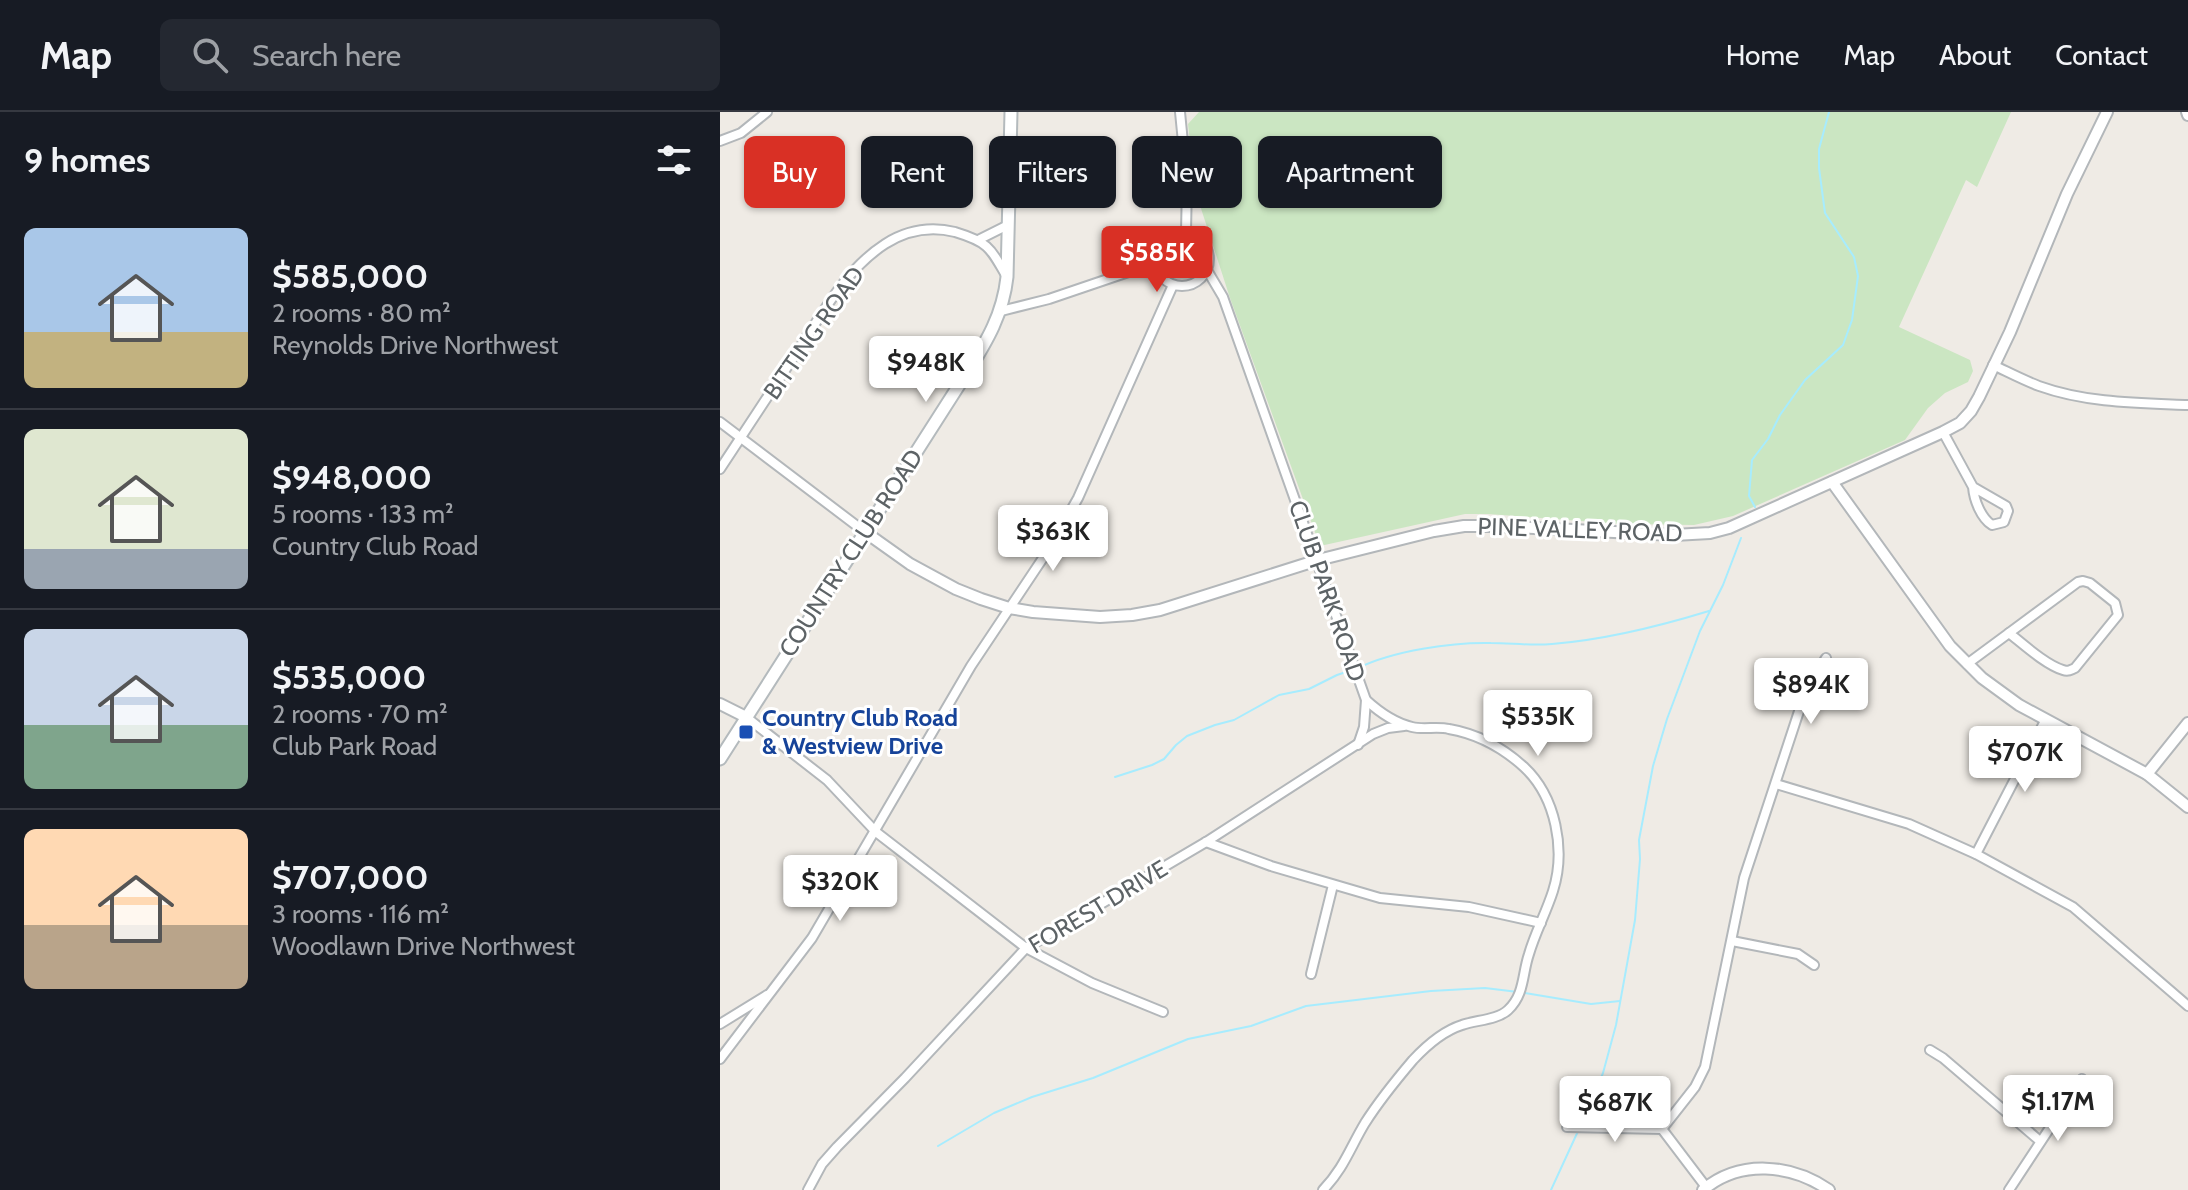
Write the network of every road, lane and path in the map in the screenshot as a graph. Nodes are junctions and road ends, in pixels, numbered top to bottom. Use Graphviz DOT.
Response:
graph roads {
  1 [pos="767,112"];
  2 [pos="1011,112"];
  3 [pos="1180,112"];
  4 [pos="2107,112"];
  5 [pos="720,141"];
  6 [pos="1008,225"];
  7 [pos="1186,232"];
  8 [pos="980,239"];
  9 [pos="1155,263"];
  10 [pos="1207,270"];
  11 [pos="1007,277"];
  12 [pos="1173,285"];
  13 [pos="1001,311"];
  14 [pos="1993,365"];
  15 [pos="2188,405"];
  16 [pos="720,422"];
  17 [pos="1943,432"];
  18 [pos="741,438"];
  19 [pos="720,469"];
  20 [pos="1832,482"];
  21 [pos="1973,487"];
  22 [pos="865,532"];
  23 [pos="1318,560"];
  24 [pos="1009,608"];
  25 [pos="2009,633"];
  26 [pos="1826,658"];
  27 [pos="1967,664"];
  28 [pos="1366,700"];
  29 [pos="720,704"];
  30 [pos="746,717"];
  31 [pos="2046,719"];
  32 [pos="2188,723"];
  33 [pos="1409,726"];
  34 [pos="1358,745"];
  35 [pos="720,759"];
  36 [pos="2147,774"];
  37 [pos="1776,784"];
  38 [pos="2188,807"];
  39 [pos="876,832"];
  40 [pos="1206,842"];
  41 [pos="1976,854"];
  42 [pos="1333,885"];
  43 [pos="1541,923"];
  44 [pos="1732,941"];
  45 [pos="1026,948"];
  46 [pos="1814,965"];
  47 [pos="1311,974"];
  48 [pos="771,993"];
  49 [pos="2188,1006"];
  50 [pos="1163,1012"];
  51 [pos="720,1024"];
  52 [pos="1930,1050"];
  53 [pos="720,1059"];
  54 [pos="2082,1079"];
  55 [pos="1567,1127"];
  56 [pos="1662,1129"];
  57 [pos="2040,1141"];
  58 [pos="1704,1188"];
  59 [pos="808,1190"];
  60 [pos="1323,1190"];
  61 [pos="1829,1190"];
  62 [pos="2009,1190"];
  1 -- 5 [label="street"];
  2 -- 6 [label="main road, COUNTRY CLUB ROAD"];
  3 -- 7 [label="street"];
  4 -- 14 [label="street, PINE VALLEY ROAD"];
  6 -- 8 [label="street"];
  6 -- 11 [label="main road, COUNTRY CLUB ROAD"];
  7 -- 9 [label="street"];
  7 -- 10 [label="street"];
  8 -- 11 [label="street"];
  8 -- 18 [label="street, BITTING ROAD"];
  9 -- 12 [label="street"];
  9 -- 13 [label="street"];
  10 -- 12 [label="street"];
  10 -- 23 [label="street, CLUB PARK ROAD"];
  11 -- 13 [label="main road, COUNTRY CLUB ROAD"];
  12 -- 24 [label="street"];
  13 -- 22 [label="main road, COUNTRY CLUB ROAD"];
  14 -- 15 [label="street"];
  14 -- 17 [label="street, PINE VALLEY ROAD"];
  16 -- 18 [label="street"];
  17 -- 20 [label="street, PINE VALLEY ROAD"];
  17 -- 21 [label="street"];
  18 -- 19 [label="street, BITTING ROAD"];
  18 -- 22 [label="street"];
  20 -- 23 [label="street, PINE VALLEY ROAD"];
  20 -- 27 [label="street"];
  21 -- 21 [label="street"];
  22 -- 24 [label="street, PINE VALLEY ROAD"];
  22 -- 30 [label="main road, COUNTRY CLUB ROAD"];
  23 -- 24 [label="street, PINE VALLEY ROAD"];
  23 -- 28 [label="street, CLUB PARK ROAD"];
  24 -- 39 [label="street"];
  25 -- 25 [label="street"];
  25 -- 27 [label="street"];
  26 -- 37 [label="street"];
  27 -- 31 [label="street"];
  28 -- 33 [label="street, CLUB PARK ROAD"];
  28 -- 34 [label="street"];
  29 -- 30 [label="street"];
  30 -- 35 [label="main road, COUNTRY CLUB ROAD"];
  30 -- 39 [label="street"];
  31 -- 36 [label="street"];
  31 -- 41 [label="street"];
  32 -- 36 [label="street"];
  33 -- 34 [label="street, FOREST DRIVE"];
  33 -- 43 [label="street, CLUB PARK ROAD"];
  34 -- 40 [label="street, FOREST DRIVE"];
  36 -- 38 [label="street"];
  37 -- 41 [label="street"];
  37 -- 44 [label="street"];
  39 -- 45 [label="street"];
  39 -- 48 [label="street"];
  40 -- 42 [label="street"];
  40 -- 45 [label="street, FOREST DRIVE"];
  41 -- 49 [label="street"];
  42 -- 43 [label="street"];
  42 -- 47 [label="street"];
  43 -- 60 [label="street, CLUB PARK ROAD"];
  44 -- 46 [label="street"];
  44 -- 56 [label="street"];
  45 -- 50 [label="street"];
  45 -- 59 [label="street, FOREST DRIVE"];
  48 -- 51 [label="street"];
  48 -- 53 [label="street"];
  52 -- 57 [label="street"];
  54 -- 57 [label="street"];
  55 -- 56 [label="street"];
  56 -- 58 [label="street"];
  57 -- 62 [label="street"];
  58 -- 61 [label="street"];
}
